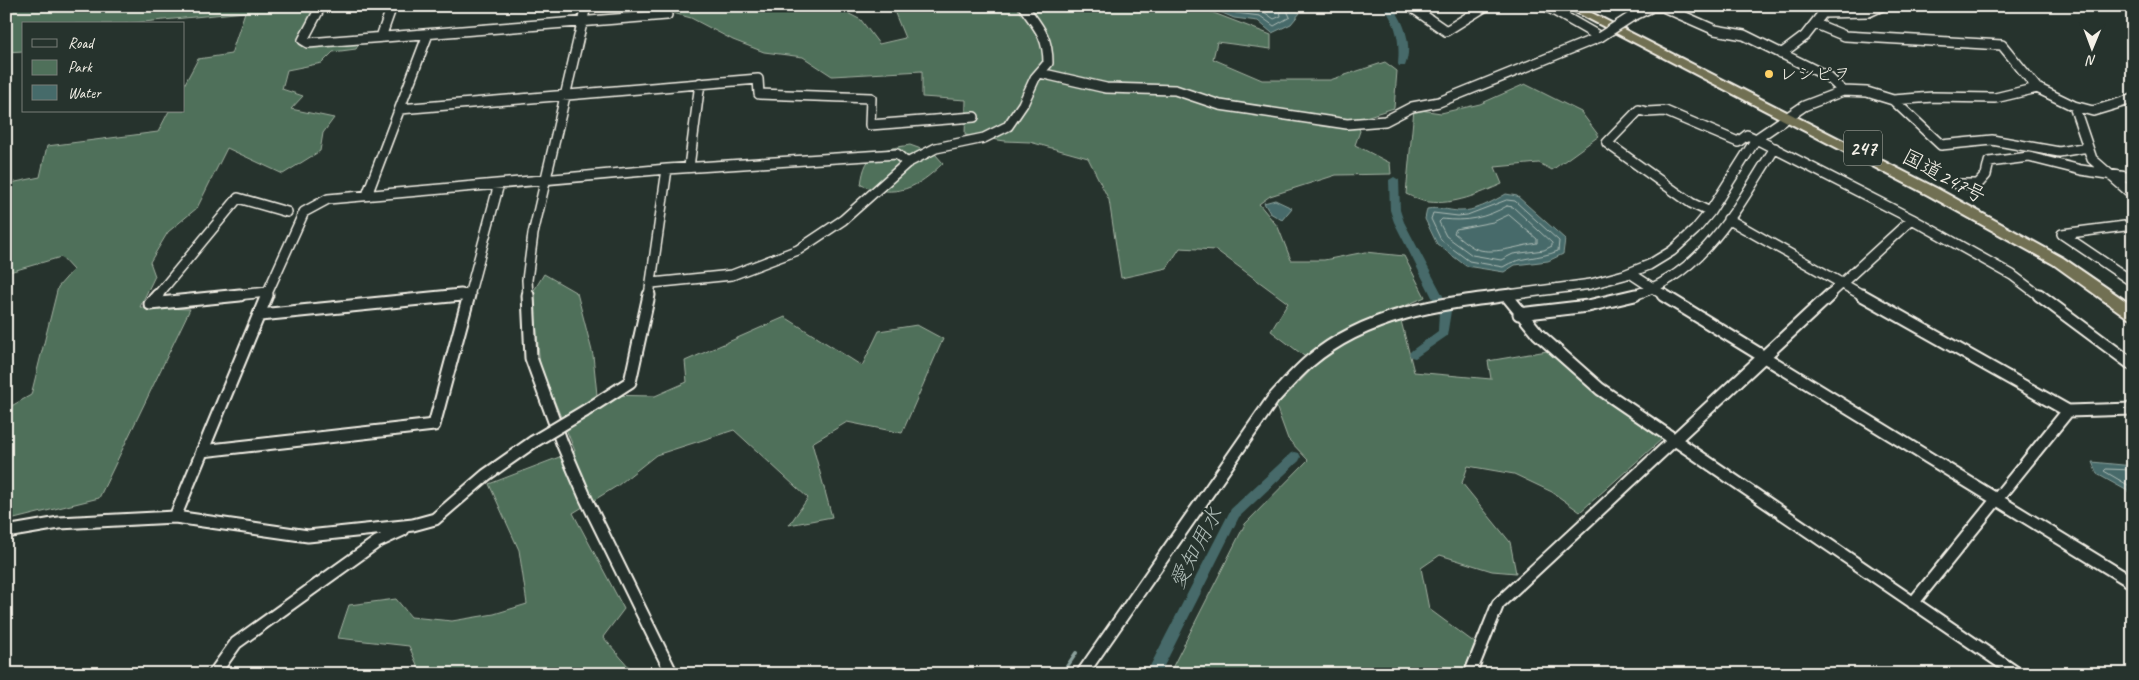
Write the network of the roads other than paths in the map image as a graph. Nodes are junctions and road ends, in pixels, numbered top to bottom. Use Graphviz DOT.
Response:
graph roads {
  1 [pos="329,6"];
  2 [pos="392,6"];
  3 [pos="586,6"];
  4 [pos="1023,6"];
  5 [pos="1410,6"];
  6 [pos="1486,6"];
  7 [pos="1546,6"];
  8 [pos="1569,6"];
  9 [pos="1587,6"];
  10 [pos="1882,6"];
  11 [pos="1641,8"];
  12 [pos="667,15"];
  13 [pos="582,22"];
  14 [pos="1816,24"];
  15 [pos="428,34"];
  16 [pos="381,37"];
  17 [pos="1600,37"];
  18 [pos="1781,54"];
  19 [pos="1040,73"];
  20 [pos="700,83"];
  21 [pos="2037,88"];
  22 [pos="1843,92"];
  23 [pos="566,96"];
  24 [pos="2133,98"];
  25 [pos="1893,100"];
  26 [pos="2074,106"];
  27 [pos="400,109"];
  28 [pos="1790,114"];
  29 [pos="974,117"];
  30 [pos="1756,139"];
  31 [pos="2088,147"];
  32 [pos="1775,148"];
  33 [pos="907,163"];
  34 [pos="689,167"];
  35 [pos="667,169"];
  36 [pos="2108,174"];
  37 [pos="2133,178"];
  38 [pos="546,180"];
  39 [pos="500,184"];
  40 [pos="1957,184"];
  41 [pos="367,195"];
  42 [pos="2133,195"];
  43 [pos="287,212"];
  44 [pos="1710,212"];
  45 [pos="1728,219"];
  46 [pos="1912,219"];
  47 [pos="2133,225"];
  48 [pos="1630,273"];
  49 [pos="2133,282"];
  50 [pos="1844,283"];
  51 [pos="652,284"];
  52 [pos="1653,289"];
  53 [pos="268,292"];
  54 [pos="469,294"];
  55 [pos="1507,296"];
  56 [pos="2133,302"];
  57 [pos="1518,314"];
  58 [pos="2133,314"];
  59 [pos="260,315"];
  60 [pos="1763,356"];
  61 [pos="2133,365"];
  62 [pos="2133,409"];
  63 [pos="2068,410"];
  64 [pos="1672,440"];
  65 [pos="202,451"];
  66 [pos="1996,499"];
  67 [pos="175,517"];
  68 [pos="413,525"];
  69 [pos="6,532"];
  70 [pos="2133,583"];
  71 [pos="1914,603"];
  72 [pos="214,674"];
  73 [pos="672,674"];
  74 [pos="1082,674"];
  75 [pos="1470,674"];
  76 [pos="2018,674"];
  1 -- 16 [label="street"];
  2 -- 16 [label="street"];
  3 -- 13 [label="street"];
  4 -- 19 [label="street"];
  5 -- 6 [label="street"];
  7 -- 17 [label="street"];
  8 -- 28 [label="highway, 国道247号 / 247"];
  9 -- 28 [label="highway, 国道247号 / 247"];
  10 -- 14 [label="street"];
  11 -- 17 [label="street, bridge"];
  11 -- 18 [label="street"];
  12 -- 13 [label="street"];
  13 -- 15 [label="street"];
  13 -- 23 [label="street"];
  14 -- 18 [label="street"];
  14 -- 21 [label="street"];
  15 -- 16 [label="street"];
  15 -- 27 [label="street"];
  17 -- 19 [label="street"];
  18 -- 22 [label="street"];
  19 -- 33 [label="street"];
  20 -- 23 [label="street"];
  20 -- 29 [label="street"];
  20 -- 34 [label="street"];
  21 -- 25 [label="street"];
  21 -- 26 [label="street"];
  22 -- 25 [label="street"];
  22 -- 28 [label="street"];
  23 -- 27 [label="street"];
  23 -- 38 [label="street"];
  24 -- 26 [label="street"];
  25 -- 31 [label="street"];
  26 -- 31 [label="street"];
  27 -- 41 [label="street"];
  28 -- 30 [label="street"];
  28 -- 56 [label="highway, 国道247号 / 247"];
  28 -- 58 [label="highway, 国道247号 / 247"];
  30 -- 32 [label="street"];
  30 -- 44 [label="street"];
  30 -- 44 [label="street"];
  31 -- 36 [label="street"];
  32 -- 45 [label="street"];
  32 -- 46 [label="street"];
  33 -- 34 [label="street"];
  33 -- 51 [label="street"];
  34 -- 35 [label="street"];
  35 -- 38 [label="street"];
  35 -- 51 [label="street"];
  36 -- 37 [label="street"];
  36 -- 40 [label="street"];
  36 -- 42 [label="street"];
  38 -- 39 [label="street"];
  38 -- 73 [label="street"];
  39 -- 41 [label="street"];
  39 -- 54 [label="street"];
  41 -- 53 [label="street"];
  43 -- 53 [label="street"];
  44 -- 48 [label="street"];
  45 -- 50 [label="street"];
  45 -- 52 [label="street"];
  46 -- 50 [label="street"];
  46 -- 61 [label="street"];
  47 -- 49 [label="street"];
  48 -- 52 [label="street"];
  48 -- 55 [label="street"];
  50 -- 60 [label="street"];
  50 -- 63 [label="street"];
  51 -- 68 [label="street, bridge"];
  52 -- 57 [label="street"];
  52 -- 60 [label="street"];
  53 -- 59 [label="street"];
  54 -- 59 [label="street"];
  54 -- 65 [label="street"];
  55 -- 57 [label="street"];
  55 -- 74 [label="street"];
  57 -- 64 [label="street"];
  59 -- 65 [label="street"];
  60 -- 64 [label="street"];
  60 -- 66 [label="street"];
  62 -- 63 [label="street"];
  63 -- 66 [label="street"];
  64 -- 71 [label="street"];
  64 -- 75 [label="street"];
  65 -- 67 [label="street"];
  66 -- 70 [label="street"];
  66 -- 71 [label="street"];
  67 -- 68 [label="street"];
  67 -- 69 [label="street"];
  68 -- 72 [label="street"];
  71 -- 76 [label="street"];
}
